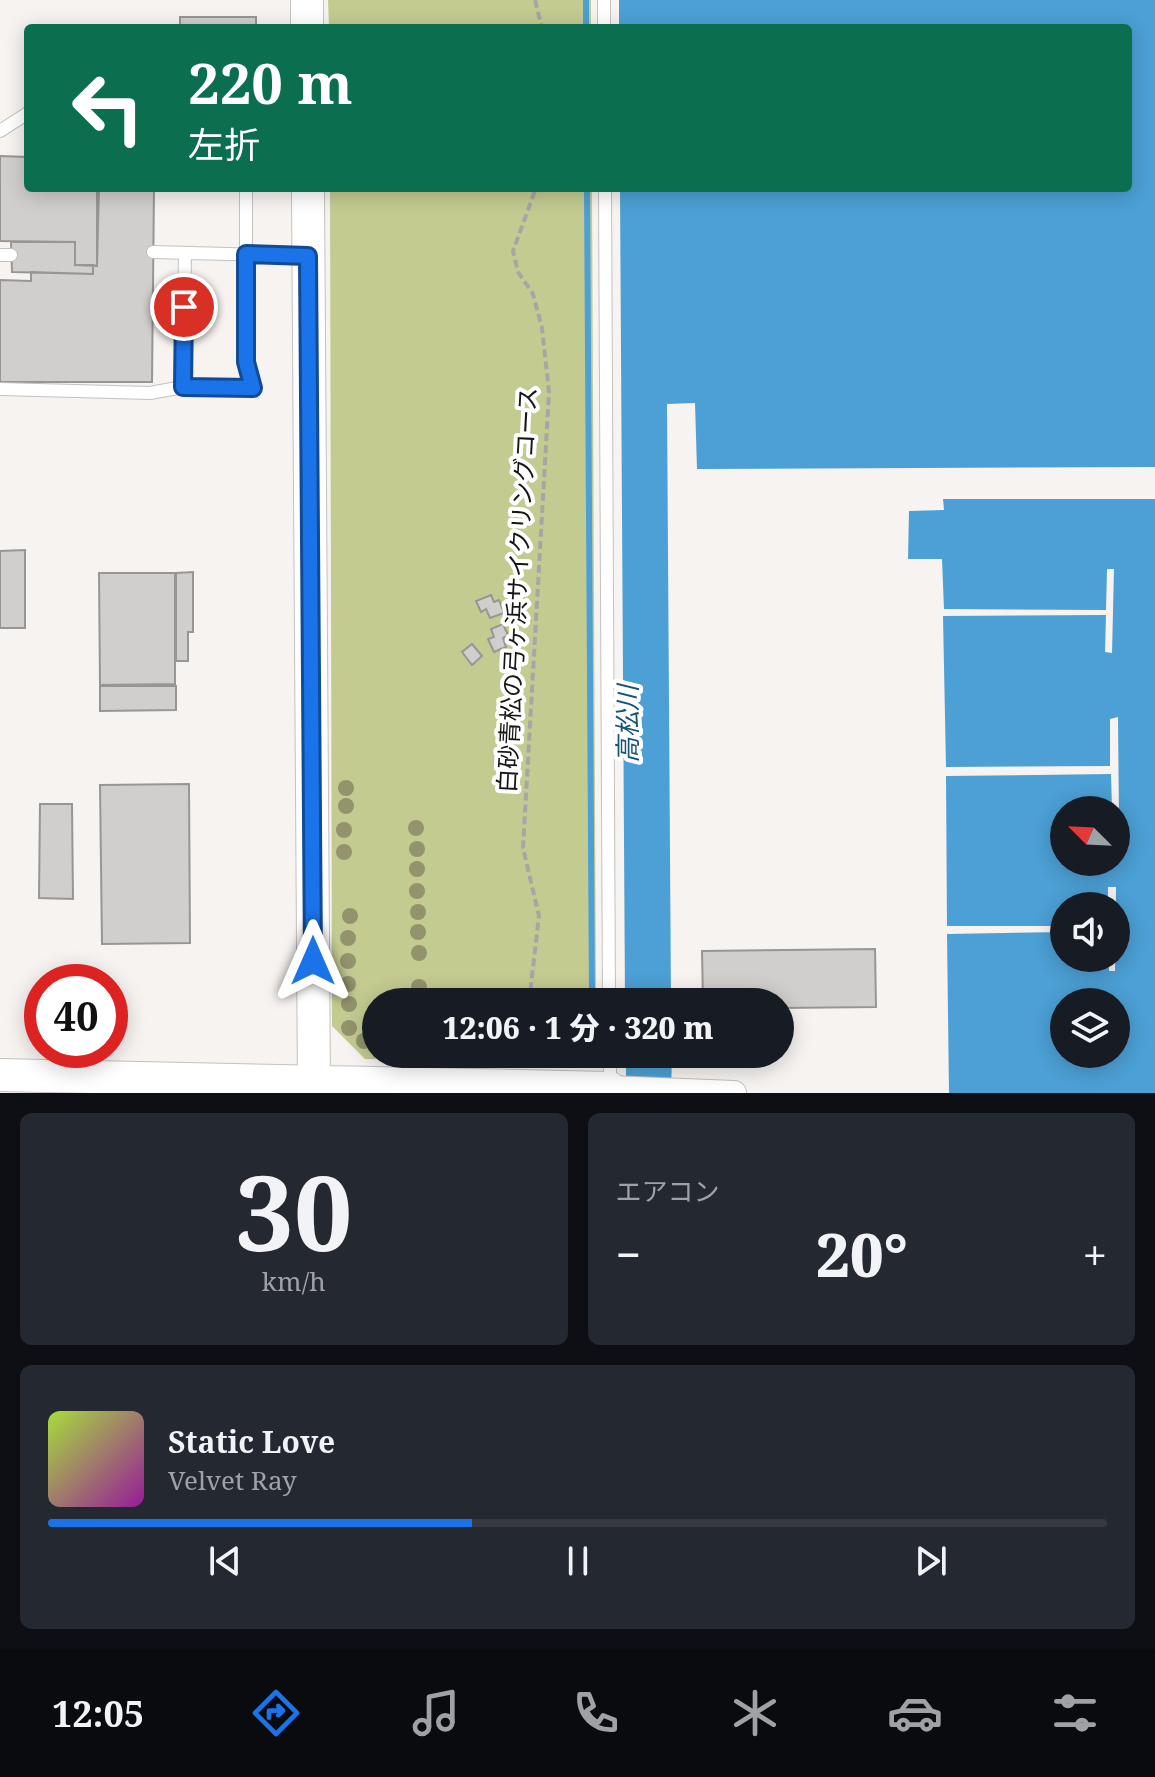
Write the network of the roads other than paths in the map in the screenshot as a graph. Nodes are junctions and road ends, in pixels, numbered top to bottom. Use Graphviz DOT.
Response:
graph roads {
  1 [pos="307,0"];
  2 [pos="604,0"];
  3 [pos="307,24"];
  4 [pos="604,24"];
  5 [pos="24,116"];
  6 [pos="0,131"];
  7 [pos="246,192"];
  8 [pos="308,192"];
  9 [pos="605,192"];
  10 [pos="153,252"];
  11 [pos="185,253"];
  12 [pos="246,254"];
  13 [pos="308,256"];
  14 [pos="183,387"];
  15 [pos="0,389"];
  16 [pos="609,988"];
  17 [pos="612,1068"];
  18 [pos="0,1075"];
  19 [pos="314,1088"];
  20 [pos="478,1089"];
  21 [pos="616,1089"];
  22 [pos="734,1093"];
  1 -- 3 [label="street"];
  2 -- 4 [label="lane"];
  5 -- 6 [label="lane"];
  7 -- 12 [label="lane"];
  8 -- 13 [label="street"];
  9 -- 16 [label="lane"];
  10 -- 11 [label="lane"];
  11 -- 12 [label="lane"];
  11 -- 14 [label="lane"];
  12 -- 13 [label="lane"];
  12 -- 14 [label="lane"];
  13 -- 19 [label="street"];
  14 -- 15 [label="lane"];
  17 -- 21 [label="lane"];
  18 -- 19 [label="street"];
  19 -- 20 [label="street"];
  20 -- 21 [label="street"];
  21 -- 22 [label="street"];
}
